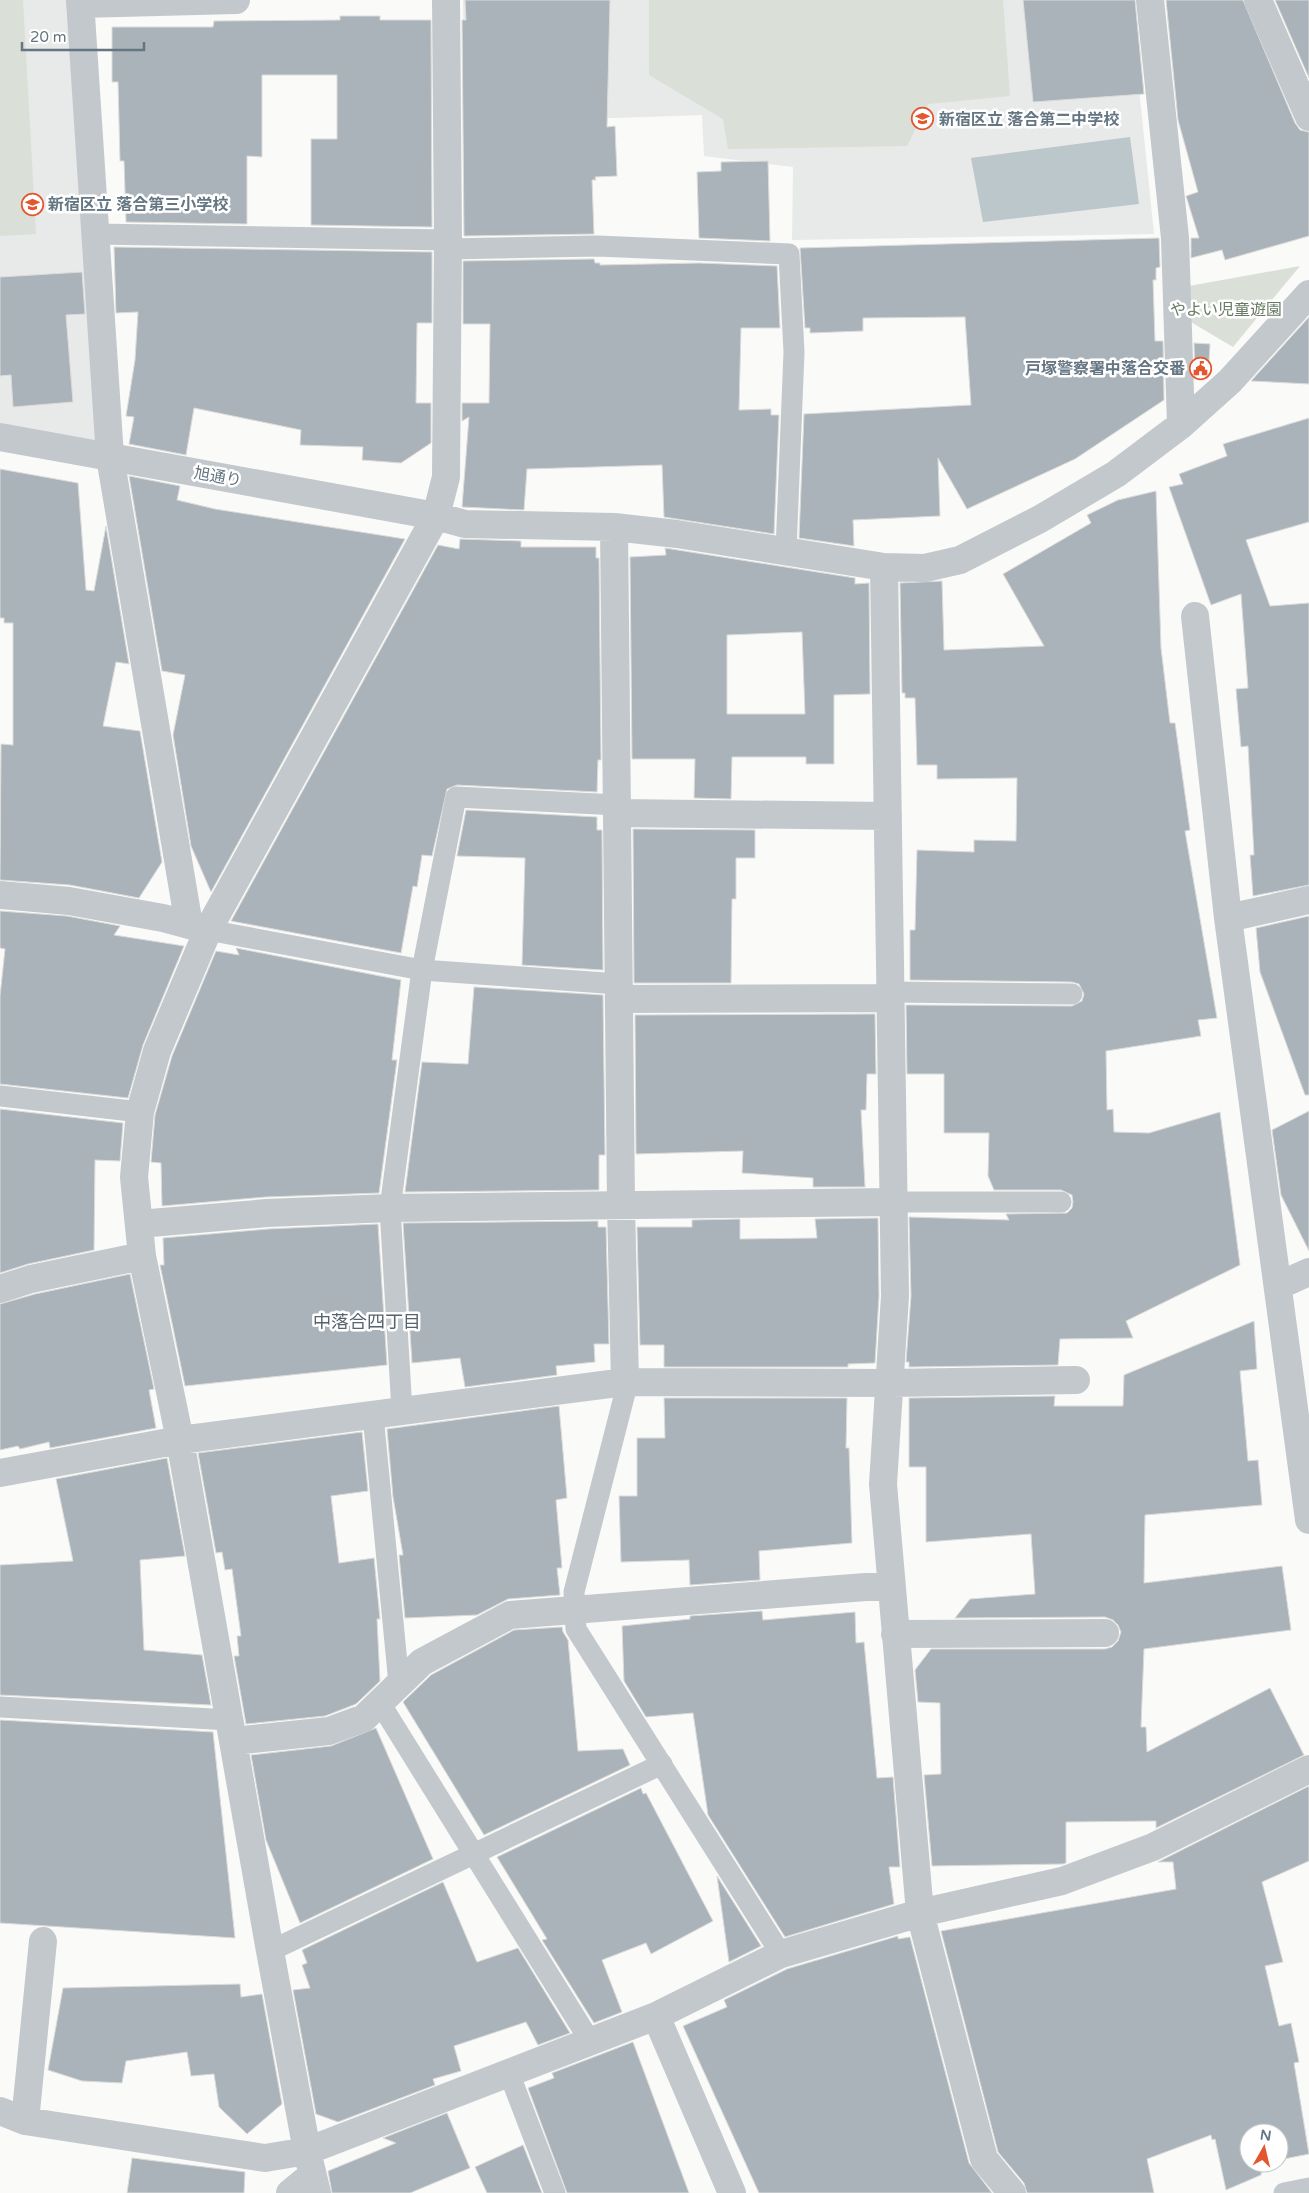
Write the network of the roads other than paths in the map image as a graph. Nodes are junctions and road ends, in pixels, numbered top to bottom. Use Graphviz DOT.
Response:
graph roads {
  1 [pos="236,0"];
  2 [pos="446,0"];
  3 [pos="1150,0"];
  4 [pos="1258,0"];
  5 [pos="80,2"];
  6 [pos="1309,118"];
  7 [pos="96,234"];
  8 [pos="448,244"];
  9 [pos="1309,294"];
  10 [pos="1181,425"];
  11 [pos="0,437"];
  12 [pos="110,457"];
  13 [pos="436,516"];
  14 [pos="614,527"];
  15 [pos="786,551"];
  16 [pos="884,567"];
  17 [pos="1194,616"];
  18 [pos="617,809"];
  19 [pos="888,816"];
  20 [pos="0,895"];
  21 [pos="1309,900"];
  22 [pos="1228,918"];
  23 [pos="199,928"];
  24 [pos="422,970"];
  25 [pos="619,991"];
  26 [pos="1072,994"];
  27 [pos="890,995"];
  28 [pos="0,1096"];
  29 [pos="140,1112"];
  30 [pos="894,1202"];
  31 [pos="1061,1202"];
  32 [pos="621,1204"];
  33 [pos="390,1208"];
  34 [pos="139,1224"];
  35 [pos="142,1256"];
  36 [pos="1309,1272"];
  37 [pos="1278,1286"];
  38 [pos="0,1289"];
  39 [pos="1076,1380"];
  40 [pos="626,1382"];
  41 [pos="889,1383"];
  42 [pos="402,1411"];
  43 [pos="373,1415"];
  44 [pos="180,1440"];
  45 [pos="0,1473"];
  46 [pos="1309,1520"];
  47 [pos="891,1585"];
  48 [pos="575,1611"];
  49 [pos="1105,1633"];
  50 [pos="895,1634"];
  51 [pos="399,1684"];
  52 [pos="380,1703"];
  53 [pos="0,1707"];
  54 [pos="232,1730"];
  55 [pos="662,1764"];
  56 [pos="1309,1769"];
  57 [pos="474,1853"];
  58 [pos="920,1913"];
  59 [pos="43,1941"];
  60 [pos="270,1951"];
  61 [pos="781,1954"];
  62 [pos="656,2016"];
  63 [pos="590,2041"];
  64 [pos="509,2073"];
  65 [pos="12,2116"];
  66 [pos="312,2173"];
  67 [pos="1309,2188"];
  68 [pos="290,2193"];
  69 [pos="555,2193"];
  70 [pos="732,2193"];
  71 [pos="1012,2193"];
  72 [pos="1284,2193"];
  1 -- 5 [label="street"];
  2 -- 8 [label="street"];
  3 -- 10 [label="street"];
  4 -- 6 [label="street"];
  5 -- 7 [label="street"];
  7 -- 8 [label="lane"];
  7 -- 12 [label="street"];
  8 -- 13 [label="street"];
  8 -- 15 [label="lane"];
  9 -- 10 [label="street, 旭通り"];
  10 -- 16 [label="street, 旭通り"];
  11 -- 12 [label="street, 旭通り"];
  12 -- 13 [label="street, 旭通り"];
  12 -- 23 [label="street"];
  13 -- 14 [label="street, 旭通り"];
  13 -- 23 [label="street"];
  14 -- 15 [label="street, 旭通り"];
  14 -- 18 [label="street"];
  15 -- 16 [label="street, 旭通り"];
  16 -- 19 [label="street"];
  17 -- 22 [label="street"];
  18 -- 19 [label="street"];
  18 -- 24 [label="lane"];
  18 -- 25 [label="street"];
  19 -- 27 [label="street"];
  20 -- 23 [label="street"];
  21 -- 22 [label="street"];
  22 -- 37 [label="street"];
  23 -- 24 [label="lane"];
  23 -- 29 [label="street"];
  24 -- 25 [label="lane"];
  24 -- 33 [label="lane"];
  25 -- 27 [label="street"];
  25 -- 32 [label="street"];
  26 -- 27 [label="lane"];
  27 -- 30 [label="street"];
  28 -- 29 [label="lane"];
  29 -- 34 [label="street"];
  30 -- 31 [label="lane"];
  30 -- 32 [label="street"];
  30 -- 41 [label="street"];
  32 -- 33 [label="street"];
  32 -- 40 [label="street"];
  33 -- 34 [label="street"];
  33 -- 42 [label="lane"];
  34 -- 35 [label="street"];
  35 -- 38 [label="street"];
  35 -- 44 [label="street"];
  36 -- 37 [label="street"];
  37 -- 46 [label="street"];
  39 -- 41 [label="street"];
  40 -- 41 [label="street"];
  40 -- 42 [label="street"];
  40 -- 48 [label="lane"];
  41 -- 47 [label="street"];
  42 -- 43 [label="street"];
  43 -- 44 [label="street"];
  43 -- 51 [label="lane"];
  44 -- 45 [label="street"];
  44 -- 54 [label="street"];
  47 -- 48 [label="street"];
  47 -- 50 [label="street"];
  48 -- 51 [label="street"];
  48 -- 55 [label="lane"];
  49 -- 50 [label="street"];
  50 -- 58 [label="street"];
  51 -- 52 [label="street"];
  52 -- 54 [label="street"];
  52 -- 57 [label="lane"];
  53 -- 54 [label="lane"];
  54 -- 60 [label="street"];
  55 -- 57 [label="lane"];
  55 -- 61 [label="lane"];
  56 -- 58 [label="street"];
  57 -- 60 [label="lane"];
  57 -- 63 [label="lane"];
  58 -- 61 [label="street"];
  58 -- 71 [label="street"];
  59 -- 65 [label="street"];
  60 -- 66 [label="street"];
  61 -- 62 [label="street"];
  62 -- 63 [label="street"];
  62 -- 70 [label="street"];
  63 -- 64 [label="street"];
  64 -- 66 [label="street"];
  64 -- 69 [label="lane"];
  65 -- 66 [label="street"];
  66 -- 68 [label="street"];
  67 -- 72 [label="lane"];
}
